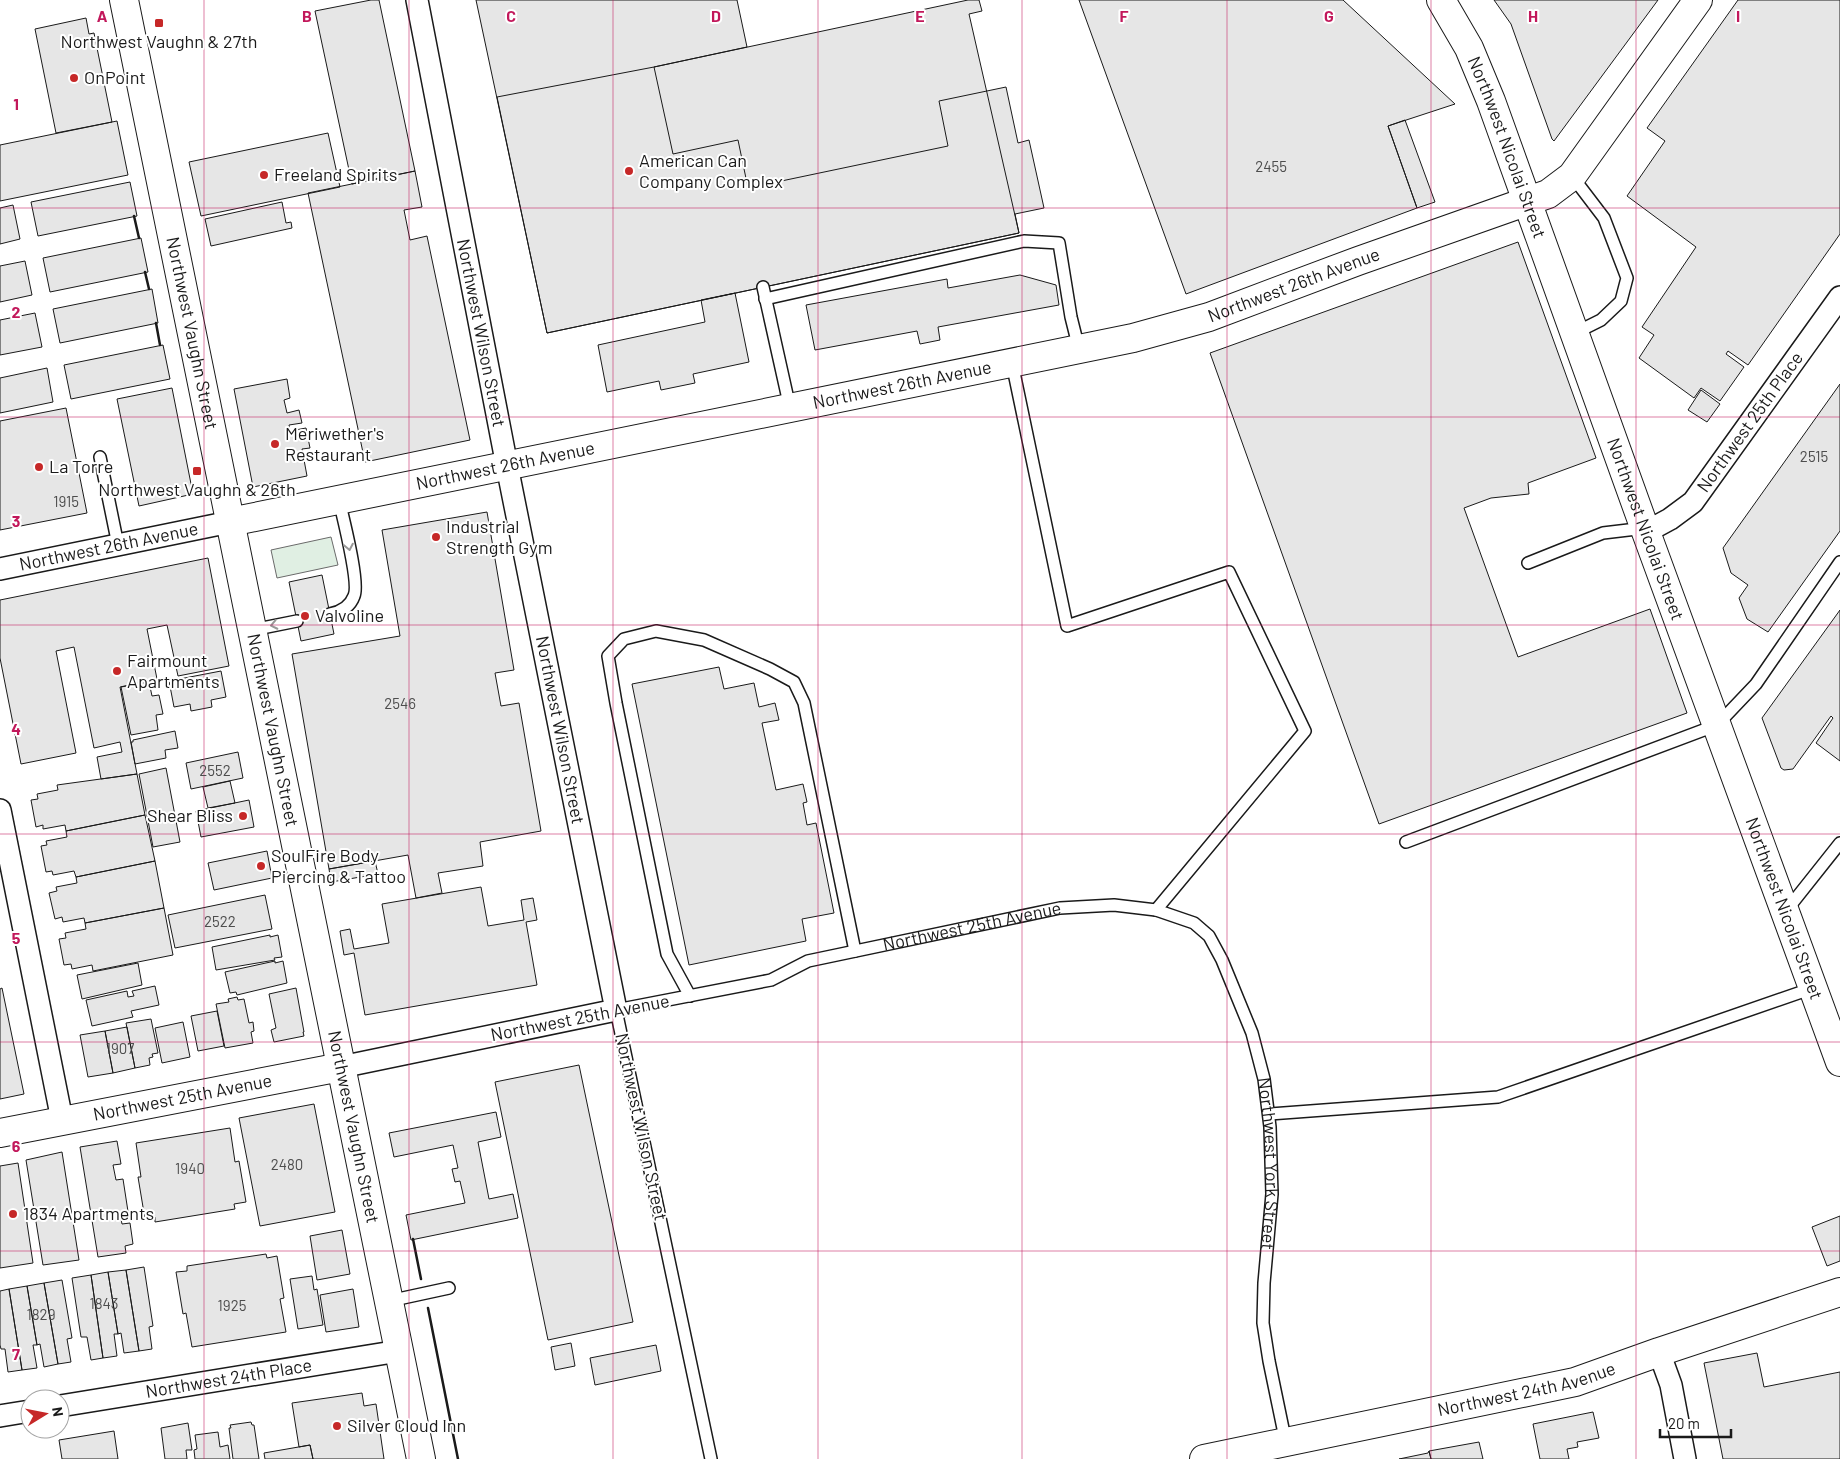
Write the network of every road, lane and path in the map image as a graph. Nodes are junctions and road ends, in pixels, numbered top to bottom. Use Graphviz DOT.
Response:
graph roads {
  1 [pos="124,0"];
  2 [pos="417,0"];
  3 [pos="1441,0"];
  4 [pos="1698,0"];
  5 [pos="1572,176"];
  6 [pos="1527,200"];
  7 [pos="763,287"];
  8 [pos="1840,297"];
  9 [pos="765,299"];
  10 [pos="1575,333"];
  11 [pos="1079,349"];
  12 [pos="1012,363"];
  13 [pos="790,408"];
  14 [pos="100,456"];
  15 [pos="506,466"];
  16 [pos="339,500"];
  17 [pos="230,522"];
  18 [pos="1645,530"];
  19 [pos="118,545"];
  20 [pos="1840,562"];
  21 [pos="1528,563"];
  22 [pos="0,569"];
  23 [pos="330,614"];
  24 [pos="297,620"];
  25 [pos="252,630"];
  26 [pos="1718,725"];
  27 [pos="0,810"];
  28 [pos="1406,842"];
  29 [pos="1840,843"];
  30 [pos="1156,910"];
  31 [pos="1785,912"];
  32 [pos="855,951"];
  33 [pos="1813,988"];
  34 [pos="690,996"];
  35 [pos="616,1010"];
  36 [pos="1840,1062"];
  37 [pos="341,1067"];
  38 [pos="1268,1114"];
  39 [pos="62,1120"];
  40 [pos="0,1133"];
  41 [pos="449,1288"];
  42 [pos="1840,1292"];
  43 [pos="387,1301"];
  44 [pos="399,1352"];
  45 [pos="1659,1352"];
  46 [pos="70,1404"];
  47 [pos="20,1413"];
  48 [pos="0,1416"];
  49 [pos="1288,1451"];
  50 [pos="421,1459"];
  51 [pos="711,1459"];
  52 [pos="1204,1459"];
  53 [pos="1686,1459"];
  1 -- 17 [label="street, Northwest Vaughn Street"];
  2 -- 15 [label="street, Northwest Wilson Street"];
  3 -- 6 [label="street, Northwest Nicolai Street"];
  4 -- 5 [label="street, Northwest 26th Avenue"];
  5 -- 6 [label="street, Northwest 26th Avenue"];
  5 -- 10 [label="lane"];
  6 -- 10 [label="street, Northwest Nicolai Street"];
  6 -- 11 [label="street, Northwest 26th Avenue"];
  7 -- 9 [label="lane"];
  8 -- 18 [label="street, Northwest 25th Place"];
  9 -- 11 [label="lane"];
  9 -- 13 [label="lane"];
  10 -- 18 [label="street, Northwest Nicolai Street"];
  11 -- 12 [label="street, Northwest 26th Avenue"];
  12 -- 13 [label="street, Northwest 26th Avenue"];
  12 -- 30 [label="lane"];
  13 -- 15 [label="street, Northwest 26th Avenue"];
  14 -- 19 [label="lane"];
  15 -- 16 [label="street, Northwest 26th Avenue"];
  15 -- 35 [label="street, Northwest Wilson Street"];
  16 -- 17 [label="street, Northwest 26th Avenue"];
  16 -- 23 [label="lane, one-way"];
  17 -- 19 [label="street, Northwest 26th Avenue"];
  17 -- 25 [label="street, Northwest Vaughn Street"];
  18 -- 21 [label="lane"];
  18 -- 26 [label="street, Northwest Nicolai Street"];
  19 -- 22 [label="street, Northwest 26th Avenue"];
  20 -- 26 [label="lane"];
  24 -- 25 [label="lane, one-way"];
  25 -- 37 [label="street, Northwest Vaughn Street"];
  26 -- 28 [label="lane"];
  26 -- 31 [label="street, Northwest Nicolai Street"];
  27 -- 39 [label="street"];
  29 -- 31 [label="lane"];
  30 -- 32 [label="lane, Northwest 25th Avenue"];
  30 -- 38 [label="lane, Northwest York Street"];
  31 -- 33 [label="street, Northwest Nicolai Street"];
  32 -- 34 [label="lane, Northwest 25th Avenue"];
  32 -- 34 [label="lane"];
  33 -- 36 [label="street, Northwest Nicolai Street"];
  33 -- 38 [label="lane"];
  34 -- 35 [label="lane, Northwest 25th Avenue"];
  35 -- 37 [label="street, Northwest 25th Avenue"];
  35 -- 51 [label="lane, Northwest Wilson Street"];
  37 -- 39 [label="street, Northwest 25th Avenue"];
  37 -- 43 [label="street, Northwest Vaughn Street"];
  38 -- 49 [label="lane, Northwest York Street"];
  39 -- 40 [label="street, Northwest 25th Avenue"];
  41 -- 43 [label="lane"];
  42 -- 45 [label="street, Northwest 24th Avenue"];
  43 -- 44 [label="street, Northwest Vaughn Street"];
  44 -- 46 [label="street, Northwest 24th Place"];
  44 -- 50 [label="street, Northwest Vaughn Street"];
  45 -- 49 [label="street, Northwest 24th Avenue"];
  45 -- 53 [label="street"];
  47 -- 48 [label="street"];
  49 -- 52 [label="street, Northwest 24th Avenue"];
}
